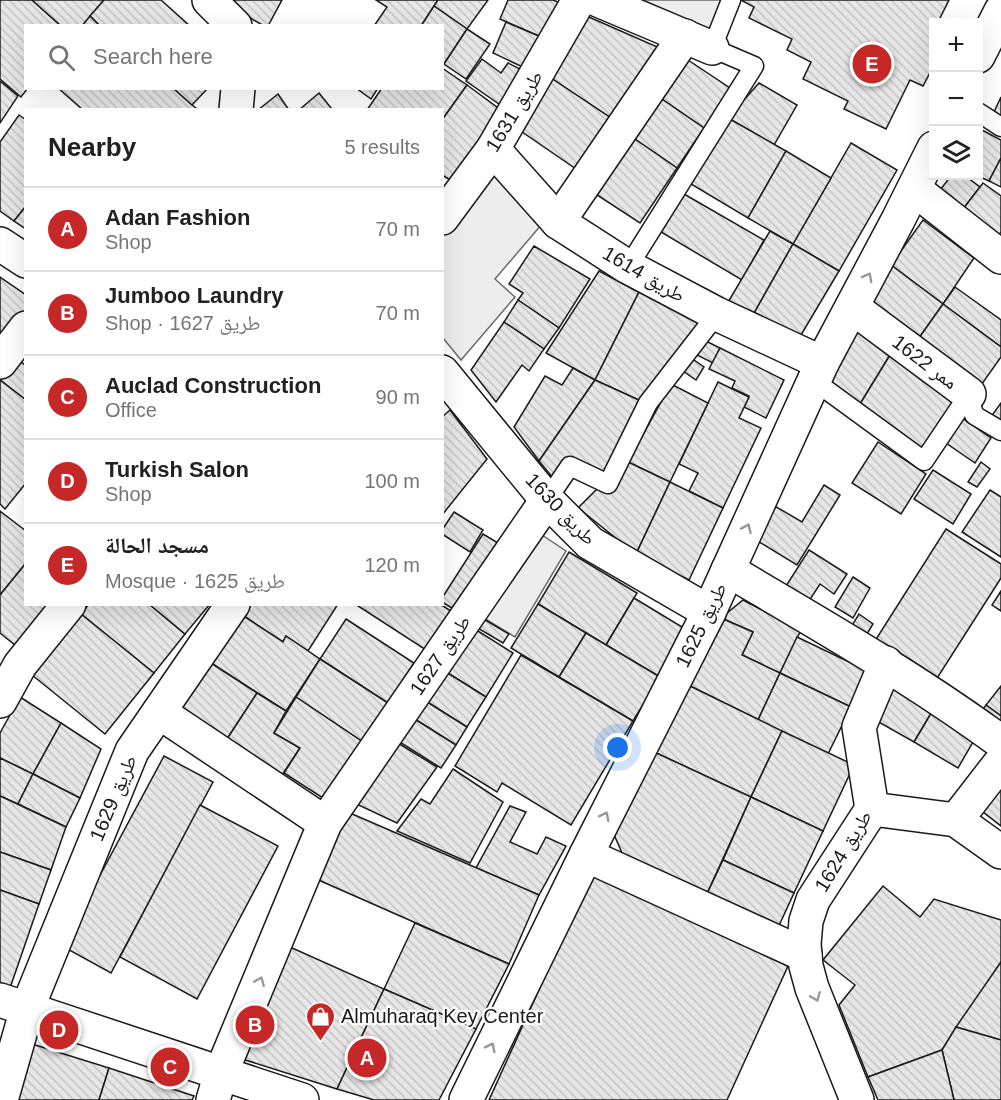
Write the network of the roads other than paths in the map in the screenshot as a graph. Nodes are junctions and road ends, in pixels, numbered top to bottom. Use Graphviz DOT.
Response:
graph roads {
  1 [pos="579,0"];
  2 [pos="731,0"];
  3 [pos="211,1"];
  4 [pos="618,4"];
  5 [pos="1001,11"];
  6 [pos="233,24"];
  7 [pos="698,42"];
  8 [pos="983,46"];
  9 [pos="983,115"];
  10 [pos="1001,127"];
  11 [pos="493,149"];
  12 [pos="929,157"];
  13 [pos="914,189"];
  14 [pos="444,215"];
  15 [pos="558,222"];
  16 [pos="0,244"];
  17 [pos="1001,257"];
  18 [pos="24,260"];
  19 [pos="628,267"];
  20 [pos="852,307"];
  21 [pos="717,314"];
  22 [pos="24,331"];
  23 [pos="0,362"];
  24 [pos="818,371"];
  25 [pos="447,388"];
  26 [pos="969,394"];
  27 [pos="1001,431"];
  28 [pos="547,500"];
  29 [pos="728,570"];
  30 [pos="67,606"];
  31 [pos="232,606"];
  32 [pos="709,612"];
  33 [pos="886,663"];
  34 [pos="0,701"];
  35 [pos="159,712"];
  36 [pos="1001,742"];
  37 [pos="1001,762"];
  38 [pos="872,809"];
  39 [pos="956,820"];
  40 [pos="325,823"];
  41 [pos="1001,852"];
  42 [pos="585,855"];
  43 [pos="805,955"];
  44 [pos="14,1005"];
  45 [pos="217,1087"];
  46 [pos="1,1100"];
  47 [pos="302,1100"];
  48 [pos="466,1100"];
  49 [pos="856,1100"];
  1 -- 11 [label="street, طريق 1631"];
  2 -- 7 [label="lane"];
  3 -- 6 [label="street"];
  4 -- 7 [label="street"];
  5 -- 8 [label="street"];
  7 -- 15 [label="street"];
  7 -- 19 [label="lane"];
  9 -- 10 [label="lane"];
  11 -- 14 [label="street, طريق 1631"];
  11 -- 15 [label="street, طريق 1614"];
  12 -- 13 [label="street, طريق 1625"];
  13 -- 17 [label="street"];
  20 -- 13 [label="street, طريق 1625, one-way"];
  15 -- 19 [label="street, طريق 1614"];
  16 -- 18 [label="street"];
  19 -- 21 [label="street, طريق 1614"];
  20 -- 24 [label="street, طريق 1625"];
  20 -- 26 [label="street, ممر 1622"];
  21 -- 24 [label="street, طريق 1614"];
  21 -- 28 [label="lane, طريق 1627"];
  22 -- 23 [label="street"];
  24 -- 26 [label="lane, ممر 1622"];
  29 -- 24 [label="street, طريق 1625, one-way"];
  25 -- 28 [label="street, طريق 1630"];
  26 -- 27 [label="lane"];
  28 -- 32 [label="street, طريق 1630"];
  28 -- 40 [label="street, طريق 1627"];
  29 -- 32 [label="street, طريق 1625"];
  29 -- 33 [label="street"];
  30 -- 34 [label="street"];
  31 -- 35 [label="street, طريق 1629"];
  42 -- 32 [label="street, طريق 1625, one-way"];
  33 -- 36 [label="street"];
  33 -- 38 [label="street, طريق 1624"];
  35 -- 40 [label="street"];
  35 -- 44 [label="street, طريق 1629"];
  37 -- 39 [label="street"];
  38 -- 39 [label="street"];
  38 -- 43 [label="street, طريق 1624"];
  39 -- 41 [label="street"];
  45 -- 40 [label="street, طريق 1627, one-way"];
  42 -- 43 [label="street"];
  48 -- 42 [label="street, طريق 1625, one-way"];
  43 -- 49 [label="street, طريق 1624, one-way"];
  44 -- 45 [label="street"];
  44 -- 46 [label="street, طريق 1629"];
  45 -- 47 [label="street"];
}
